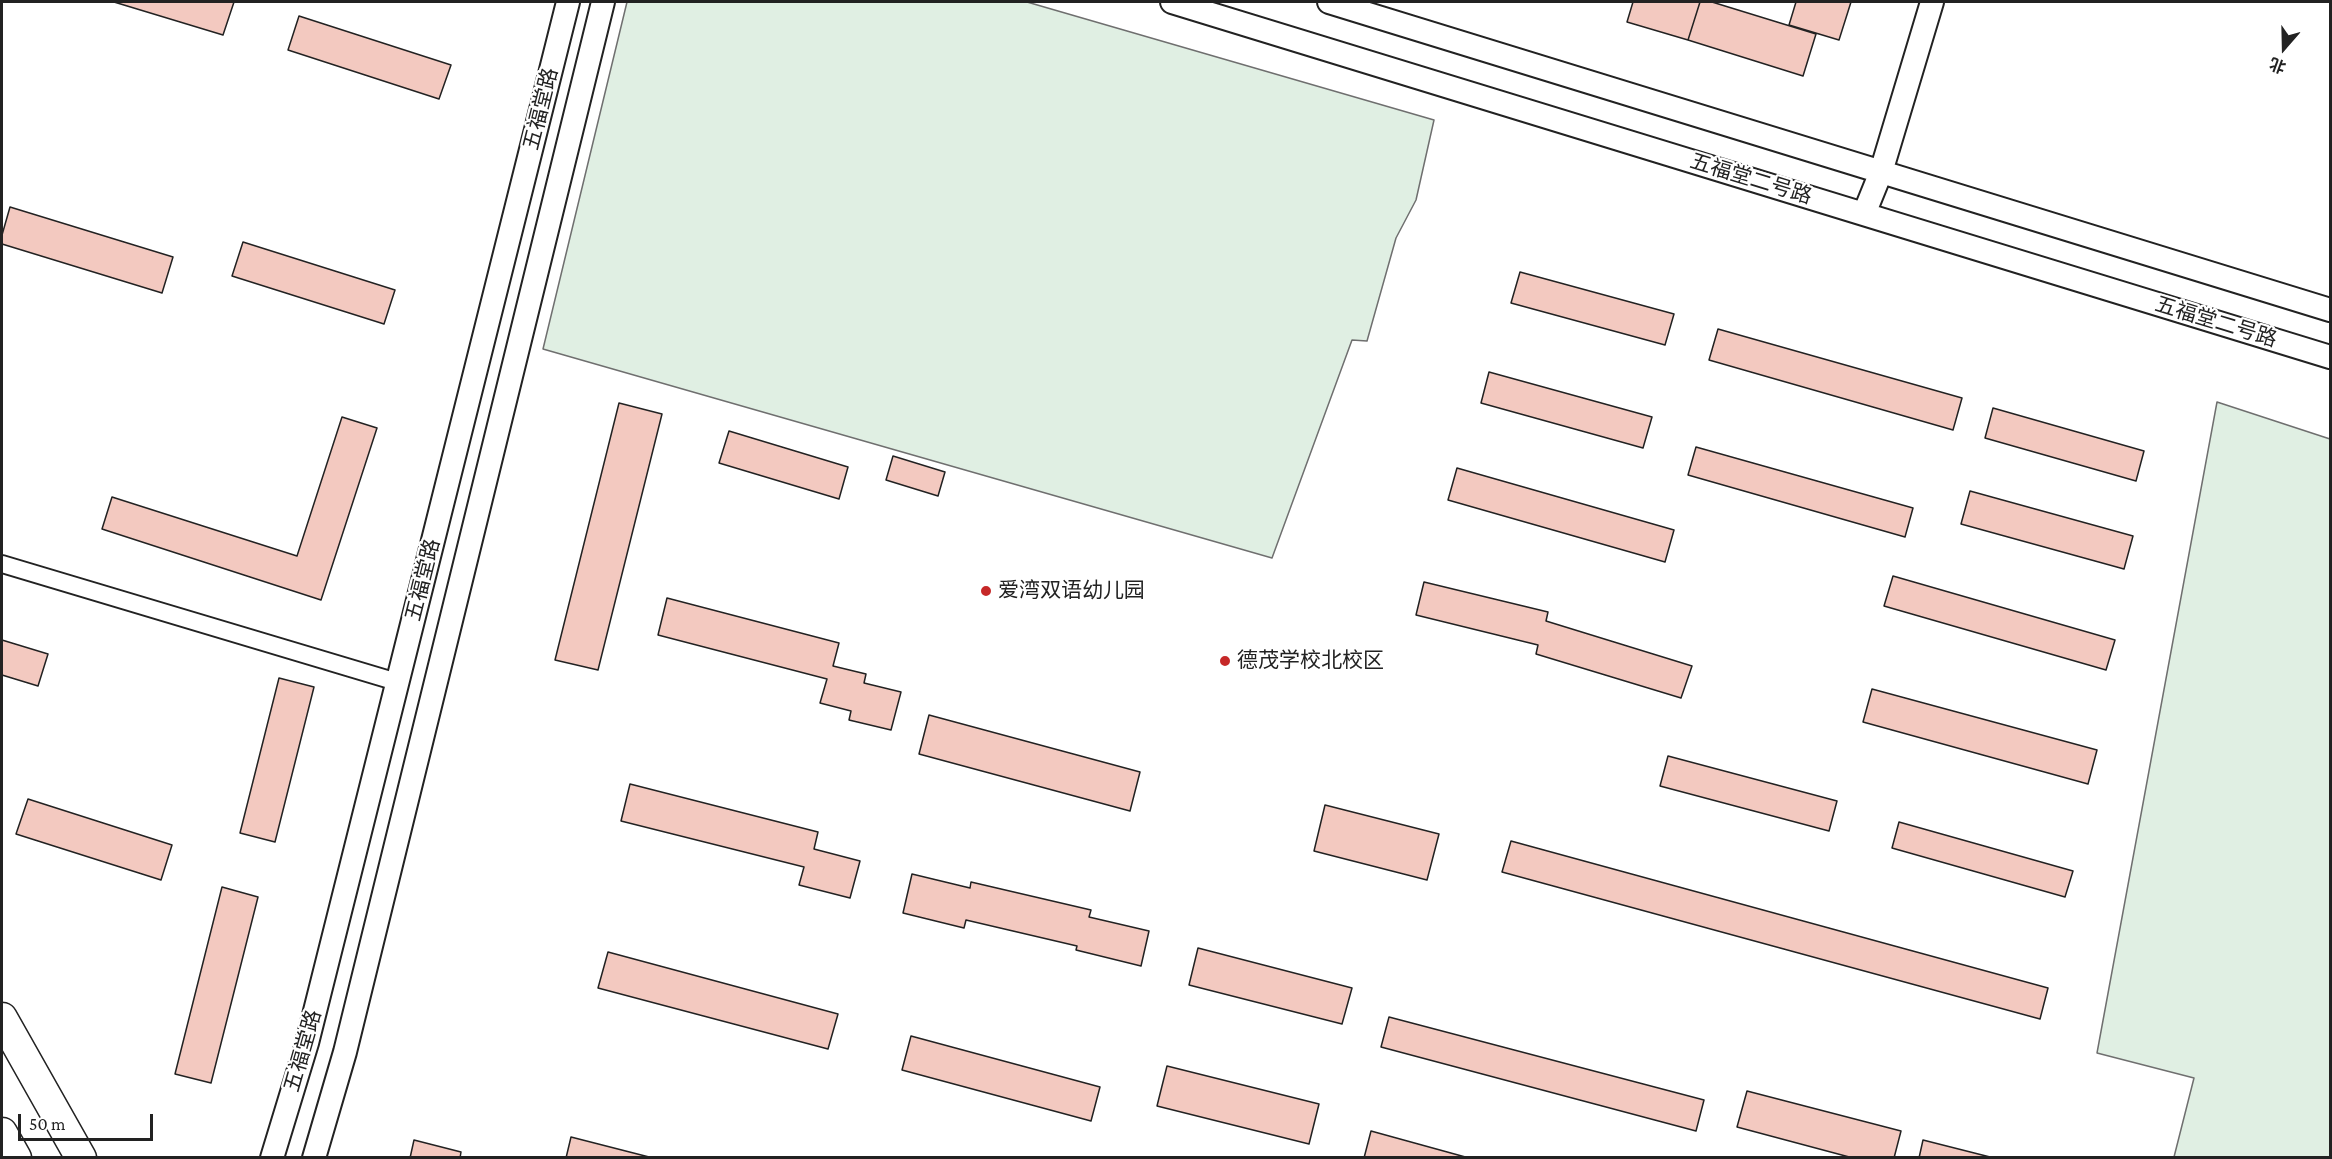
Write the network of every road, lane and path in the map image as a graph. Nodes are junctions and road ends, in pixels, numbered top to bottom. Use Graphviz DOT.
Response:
graph roads {
  1 [pos="568,2"];
  2 [pos="603,2"];
  3 [pos="1172,2"];
  4 [pos="1329,2"];
  5 [pos="1932,2"];
  6 [pos="1235,11"];
  7 [pos="1881,172"];
  8 [pos="1864,214"];
  9 [pos="2331,310"];
  10 [pos="2331,357"];
  11 [pos="2,564"];
  12 [pos="397,682"];
  13 [pos="2,1018"];
  14 [pos="2,1133"];
  15 [pos="16,1158"];
  16 [pos="81,1158"];
  17 [pos="273,1158"];
  18 [pos="314,1158"];
  1 -- 12 [label="main road, 五福堂路"];
  2 -- 18 [label="main road, 五福堂路"];
  3 -- 6 [label="main road, 五福堂二号路"];
  4 -- 7 [label="main road"];
  5 -- 7 [label="main road"];
  6 -- 8 [label="main road, 五福堂二号路"];
  7 -- 8 [label="main road"];
  7 -- 9 [label="main road"];
  8 -- 10 [label="main road, 五福堂二号路"];
  11 -- 12 [label="street"];
  12 -- 17 [label="main road, 五福堂路"];
  13 -- 16 [label="highway"];
  14 -- 15 [label="highway"];
}
